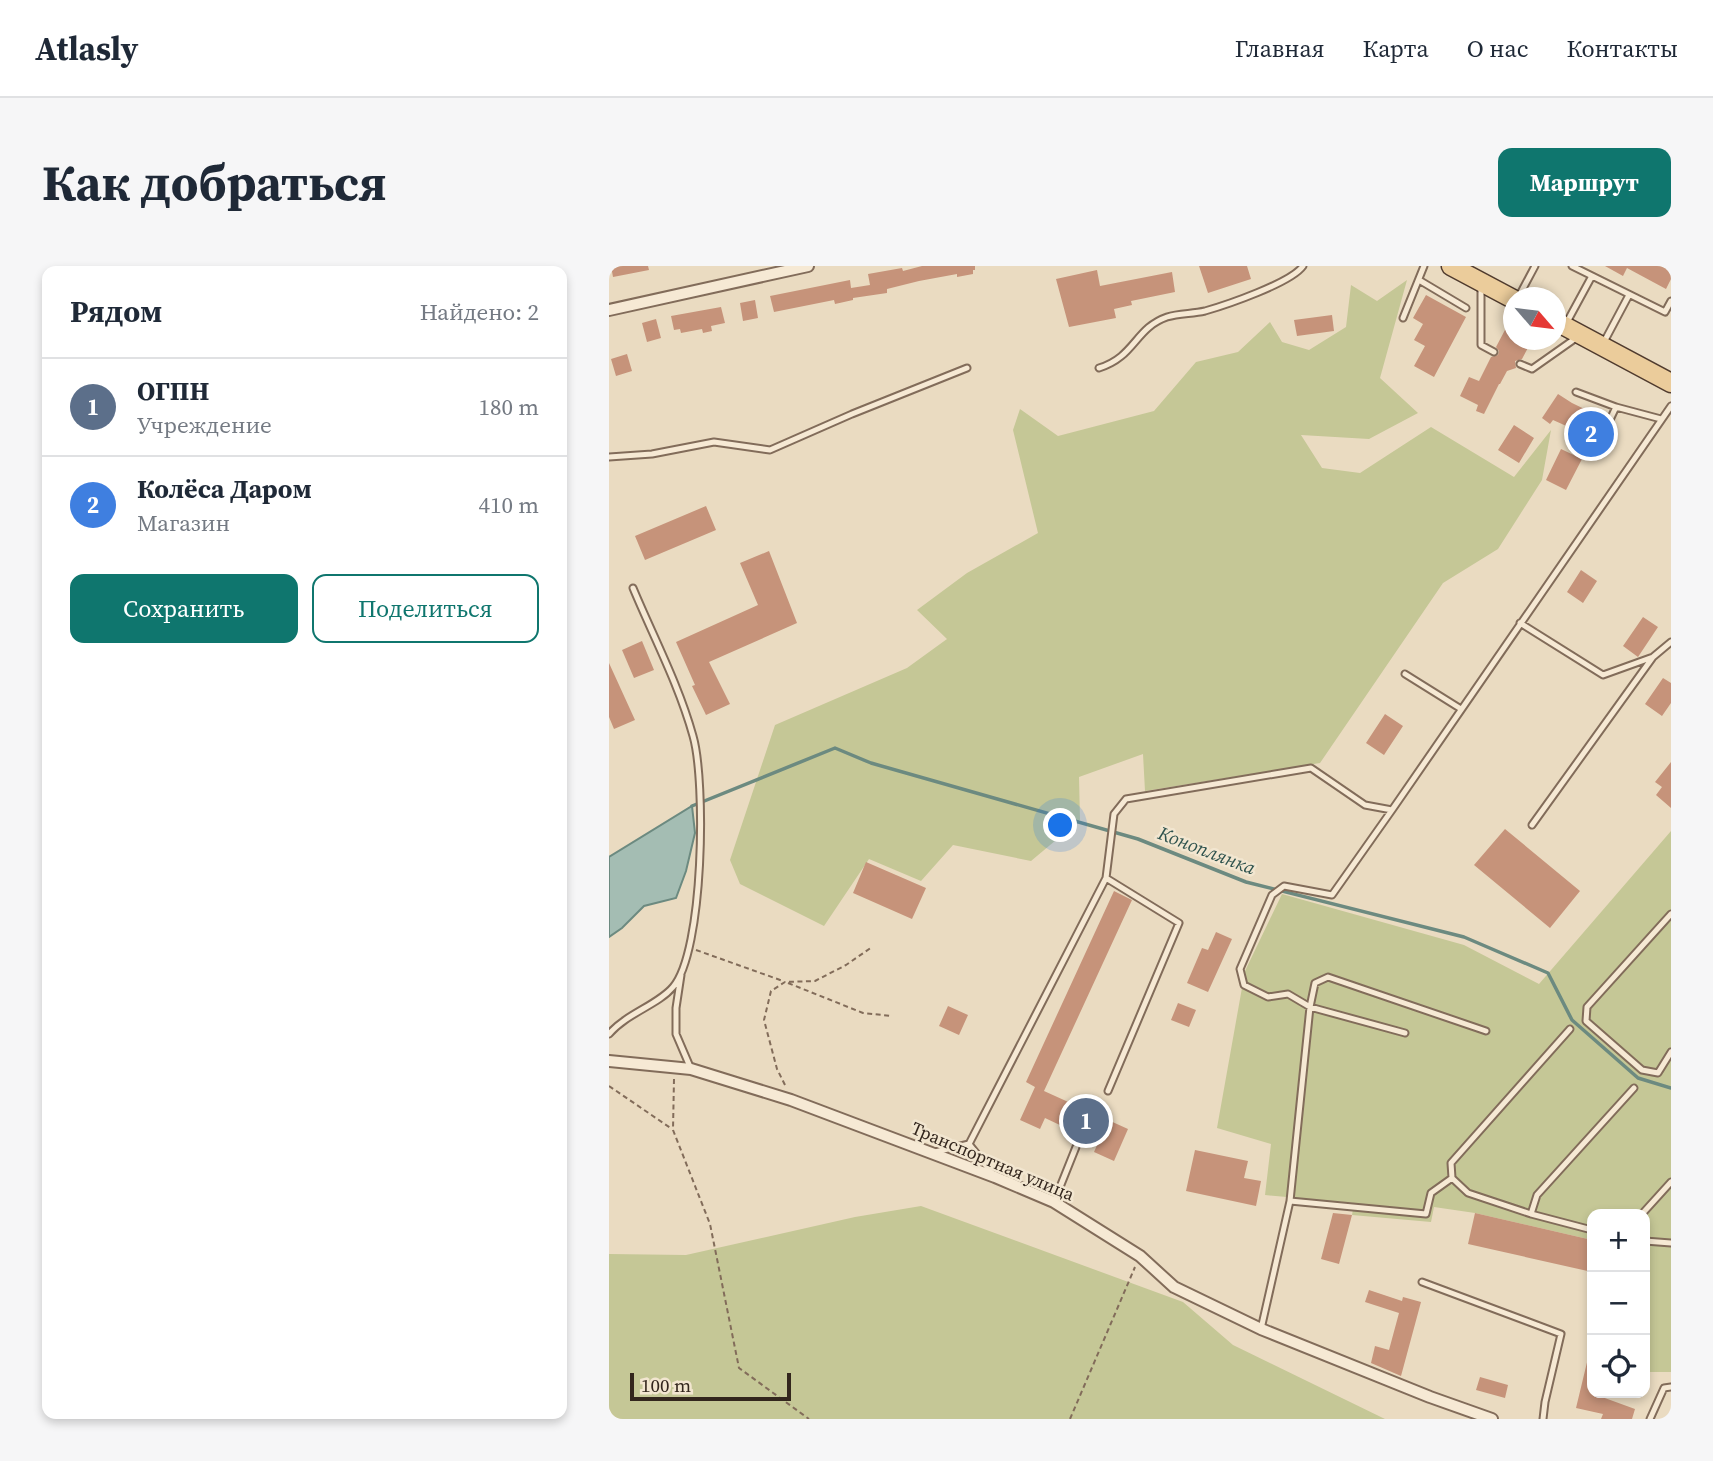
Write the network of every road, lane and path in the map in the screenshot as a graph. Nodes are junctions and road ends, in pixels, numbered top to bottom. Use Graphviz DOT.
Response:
graph roads {
  1 [pos="808,266"];
  2 [pos="1303,266"];
  3 [pos="1425,266"];
  4 [pos="1451,266"];
  5 [pos="1535,266"];
  6 [pos="1572,266"];
  7 [pos="1592,276"];
  8 [pos="1419,280"];
  9 [pos="1482,282"];
  10 [pos="1523,287"];
  11 [pos="1503,292"];
  12 [pos="1629,295"];
  13 [pos="1671,302"];
  14 [pos="1466,308"];
  15 [pos="609,310"];
  16 [pos="1402,318"];
  17 [pos="1567,327"];
  18 [pos="1602,345"];
  19 [pos="1494,352"];
  20 [pos="1520,364"];
  21 [pos="967,368"];
  22 [pos="1099,368"];
  23 [pos="1671,383"];
  24 [pos="1576,392"];
  25 [pos="1671,405"];
  26 [pos="1616,408"];
  27 [pos="1661,419"];
  28 [pos="1599,443"];
  29 [pos="609,457"];
  30 [pos="633,587"];
  31 [pos="1520,623"];
  32 [pos="1671,642"];
  33 [pos="1653,657"];
  34 [pos="1405,674"];
  35 [pos="1461,709"];
  36 [pos="1392,810"];
  37 [pos="1532,825"];
  38 [pos="1106,878"];
  39 [pos="1671,915"];
  40 [pos="688,947"];
  41 [pos="872,947"];
  42 [pos="681,972"];
  43 [pos="785,982"];
  44 [pos="1310,1007"];
  45 [pos="892,1016"];
  46 [pos="1570,1029"];
  47 [pos="1486,1031"];
  48 [pos="1405,1033"];
  49 [pos="609,1034"];
  50 [pos="1671,1052"];
  51 [pos="609,1061"];
  52 [pos="675,1067"];
  53 [pos="691,1069"];
  54 [pos="609,1086"];
  55 [pos="1634,1088"];
  56 [pos="1108,1091"];
  57 [pos="791,1100"];
  58 [pos="673,1130"];
  59 [pos="969,1144"];
  60 [pos="1076,1147"];
  61 [pos="933,1153"];
  62 [pos="995,1177"];
  63 [pos="1452,1178"];
  64 [pos="1671,1182"];
  65 [pos="1290,1201"];
  66 [pos="1053,1202"];
  67 [pos="1647,1209"];
  68 [pos="1531,1214"];
  69 [pos="1587,1229"];
  70 [pos="1650,1241"];
  71 [pos="1671,1243"];
  72 [pos="1140,1256"];
  73 [pos="1422,1282"];
  74 [pos="1261,1329"];
  75 [pos="1671,1387"];
  76 [pos="809,1419"];
  77 [pos="1070,1419"];
  78 [pos="1492,1419"];
  79 [pos="1543,1419"];
  80 [pos="1650,1419"];
  1 -- 15 [label="street"];
  2 -- 22 [label="lane"];
  3 -- 8 [label="lane"];
  4 -- 9 [label="main road"];
  5 -- 10 [label="lane"];
  6 -- 7 [label="lane"];
  7 -- 12 [label="lane"];
  7 -- 17 [label="lane"];
  8 -- 14 [label="lane"];
  8 -- 16 [label="lane"];
  9 -- 11 [label="main road"];
  9 -- 19 [label="lane"];
  12 -- 13 [label="lane"];
  12 -- 18 [label="lane"];
  17 -- 18 [label="main road"];
  17 -- 20 [label="lane"];
  18 -- 23 [label="main road"];
  21 -- 29 [label="lane"];
  24 -- 26 [label="lane"];
  25 -- 27 [label="lane"];
  26 -- 27 [label="lane"];
  26 -- 28 [label="lane"];
  27 -- 31 [label="lane"];
  30 -- 40 [label="lane"];
  31 -- 33 [label="lane"];
  31 -- 35 [label="lane"];
  32 -- 33 [label="lane"];
  33 -- 37 [label="lane"];
  34 -- 35 [label="lane"];
  35 -- 36 [label="lane"];
  36 -- 38 [label="lane"];
  36 -- 44 [label="lane"];
  38 -- 56 [label="lane"];
  38 -- 59 [label="lane"];
  39 -- 50 [label="lane"];
  40 -- 42 [label="lane"];
  40 -- 43 [label="path"];
  41 -- 43 [label="path"];
  42 -- 49 [label="lane"];
  42 -- 53 [label="lane"];
  43 -- 45 [label="path"];
  43 -- 57 [label="path"];
  44 -- 47 [label="lane"];
  44 -- 48 [label="lane"];
  44 -- 65 [label="lane"];
  46 -- 63 [label="lane"];
  51 -- 52 [label="street, Транспортная улица"];
  52 -- 53 [label="street, Транспортная улица"];
  52 -- 58 [label="path"];
  53 -- 57 [label="street, Транспортная улица"];
  54 -- 58 [label="path"];
  55 -- 68 [label="lane"];
  57 -- 61 [label="street, Транспортная улица"];
  58 -- 76 [label="path"];
  59 -- 61 [label="lane"];
  59 -- 62 [label="lane"];
  60 -- 66 [label="lane"];
  61 -- 62 [label="street, Транспортная улица"];
  62 -- 66 [label="street, Транспортная улица"];
  63 -- 65 [label="lane"];
  63 -- 68 [label="lane"];
  64 -- 67 [label="lane"];
  65 -- 74 [label="lane"];
  66 -- 72 [label="street, Транспортная улица"];
  68 -- 69 [label="lane"];
  70 -- 71 [label="lane"];
  72 -- 74 [label="street, Транспортная улица"];
  72 -- 77 [label="path"];
  73 -- 79 [label="lane"];
  74 -- 78 [label="street, Транспортная улица"];
  75 -- 80 [label="lane"];
}
